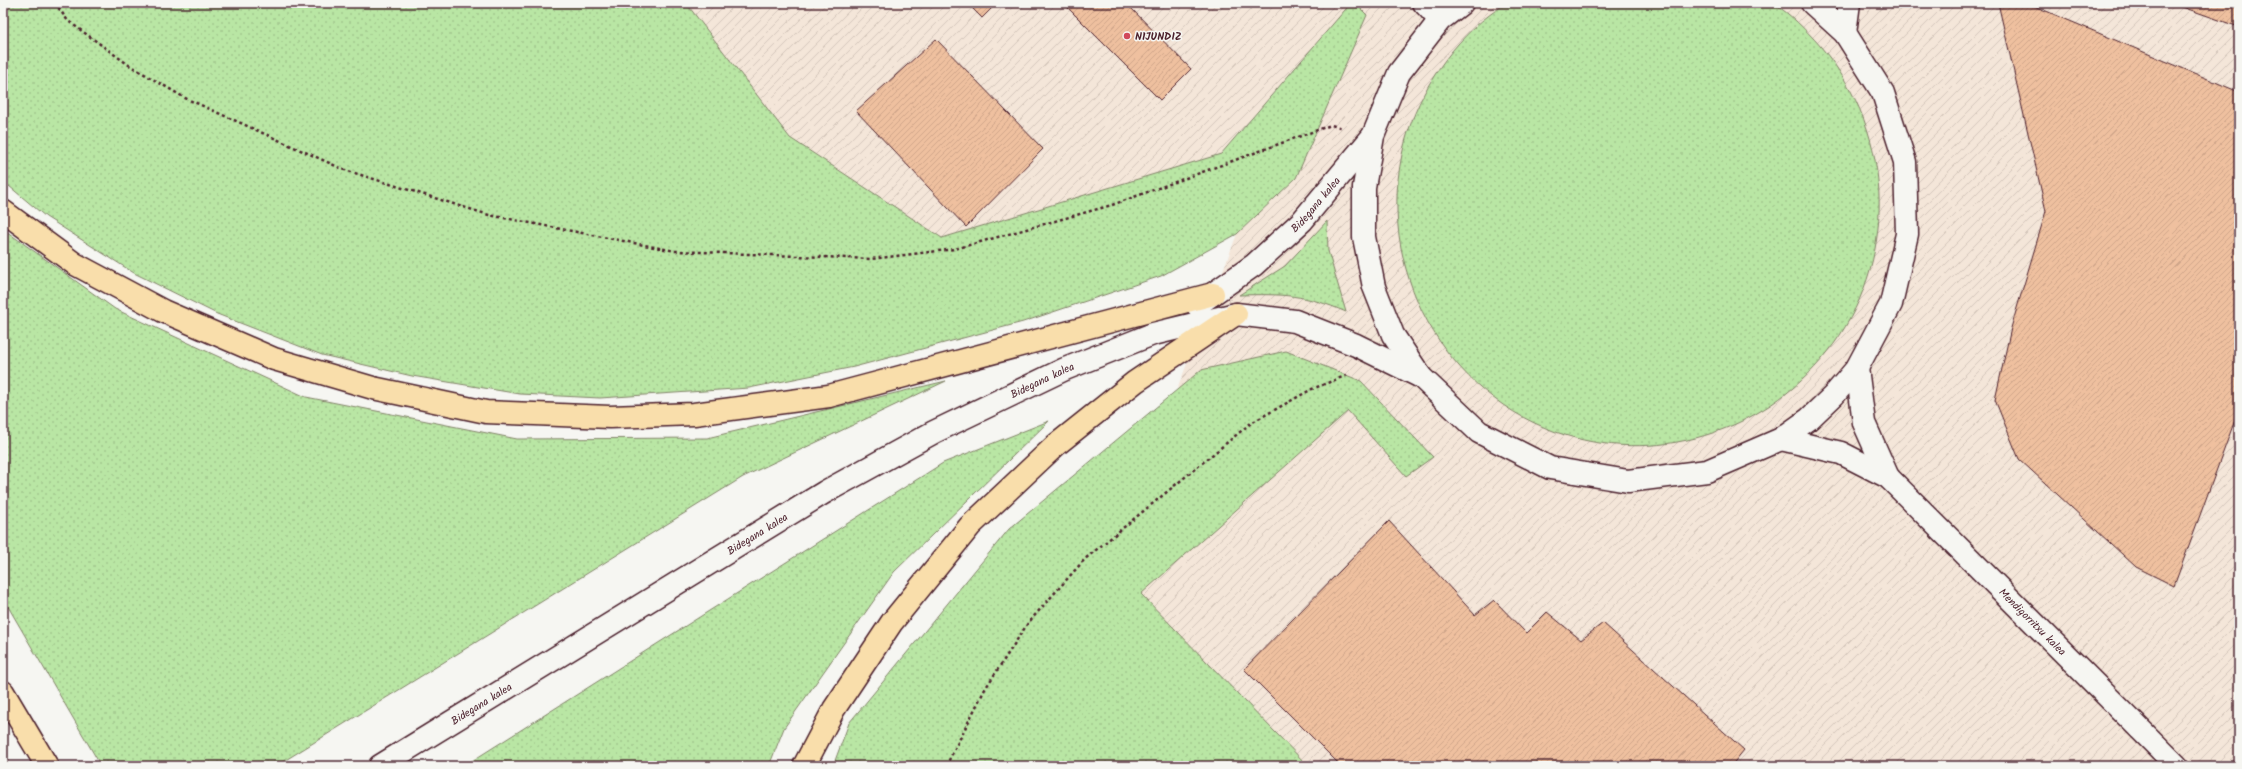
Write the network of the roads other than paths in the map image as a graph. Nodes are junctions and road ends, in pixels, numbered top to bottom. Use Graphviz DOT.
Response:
graph roads {
  1 [pos="1424,3"];
  2 [pos="1462,3"];
  3 [pos="1812,3"];
  4 [pos="1849,3"];
  5 [pos="1440,20"];
  6 [pos="1845,33"];
  7 [pos="1373,136"];
  8 [pos="3,211"];
  9 [pos="1213,294"];
  10 [pos="1236,314"];
  11 [pos="1153,334"];
  12 [pos="1857,368"];
  13 [pos="1421,378"];
  14 [pos="1781,439"];
  15 [pos="1888,477"];
  16 [pos="3,692"];
  17 [pos="47,766"];
  18 [pos="380,766"];
  19 [pos="804,766"];
  20 [pos="2177,766"];
  1 -- 5 [label="street"];
  2 -- 5 [label="street"];
  3 -- 6 [label="street"];
  4 -- 6 [label="street"];
  5 -- 7 [label="street"];
  6 -- 12 [label="street"];
  7 -- 9 [label="street, Bidegana kalea"];
  7 -- 13 [label="street"];
  8 -- 9 [label="highway"];
  9 -- 11 [label="street, Bidegana kalea"];
  10 -- 11 [label="street, Bidegana kalea"];
  10 -- 13 [label="street, Bidegana kalea"];
  10 -- 19 [label="highway"];
  11 -- 18 [label="street, Bidegana kalea"];
  12 -- 14 [label="street"];
  12 -- 15 [label="street, Mendigorritxu kalea"];
  13 -- 14 [label="street"];
  14 -- 15 [label="street, Mendigorritxu kalea"];
  15 -- 20 [label="street, Mendigorritxu kalea"];
  16 -- 17 [label="highway"];
}
